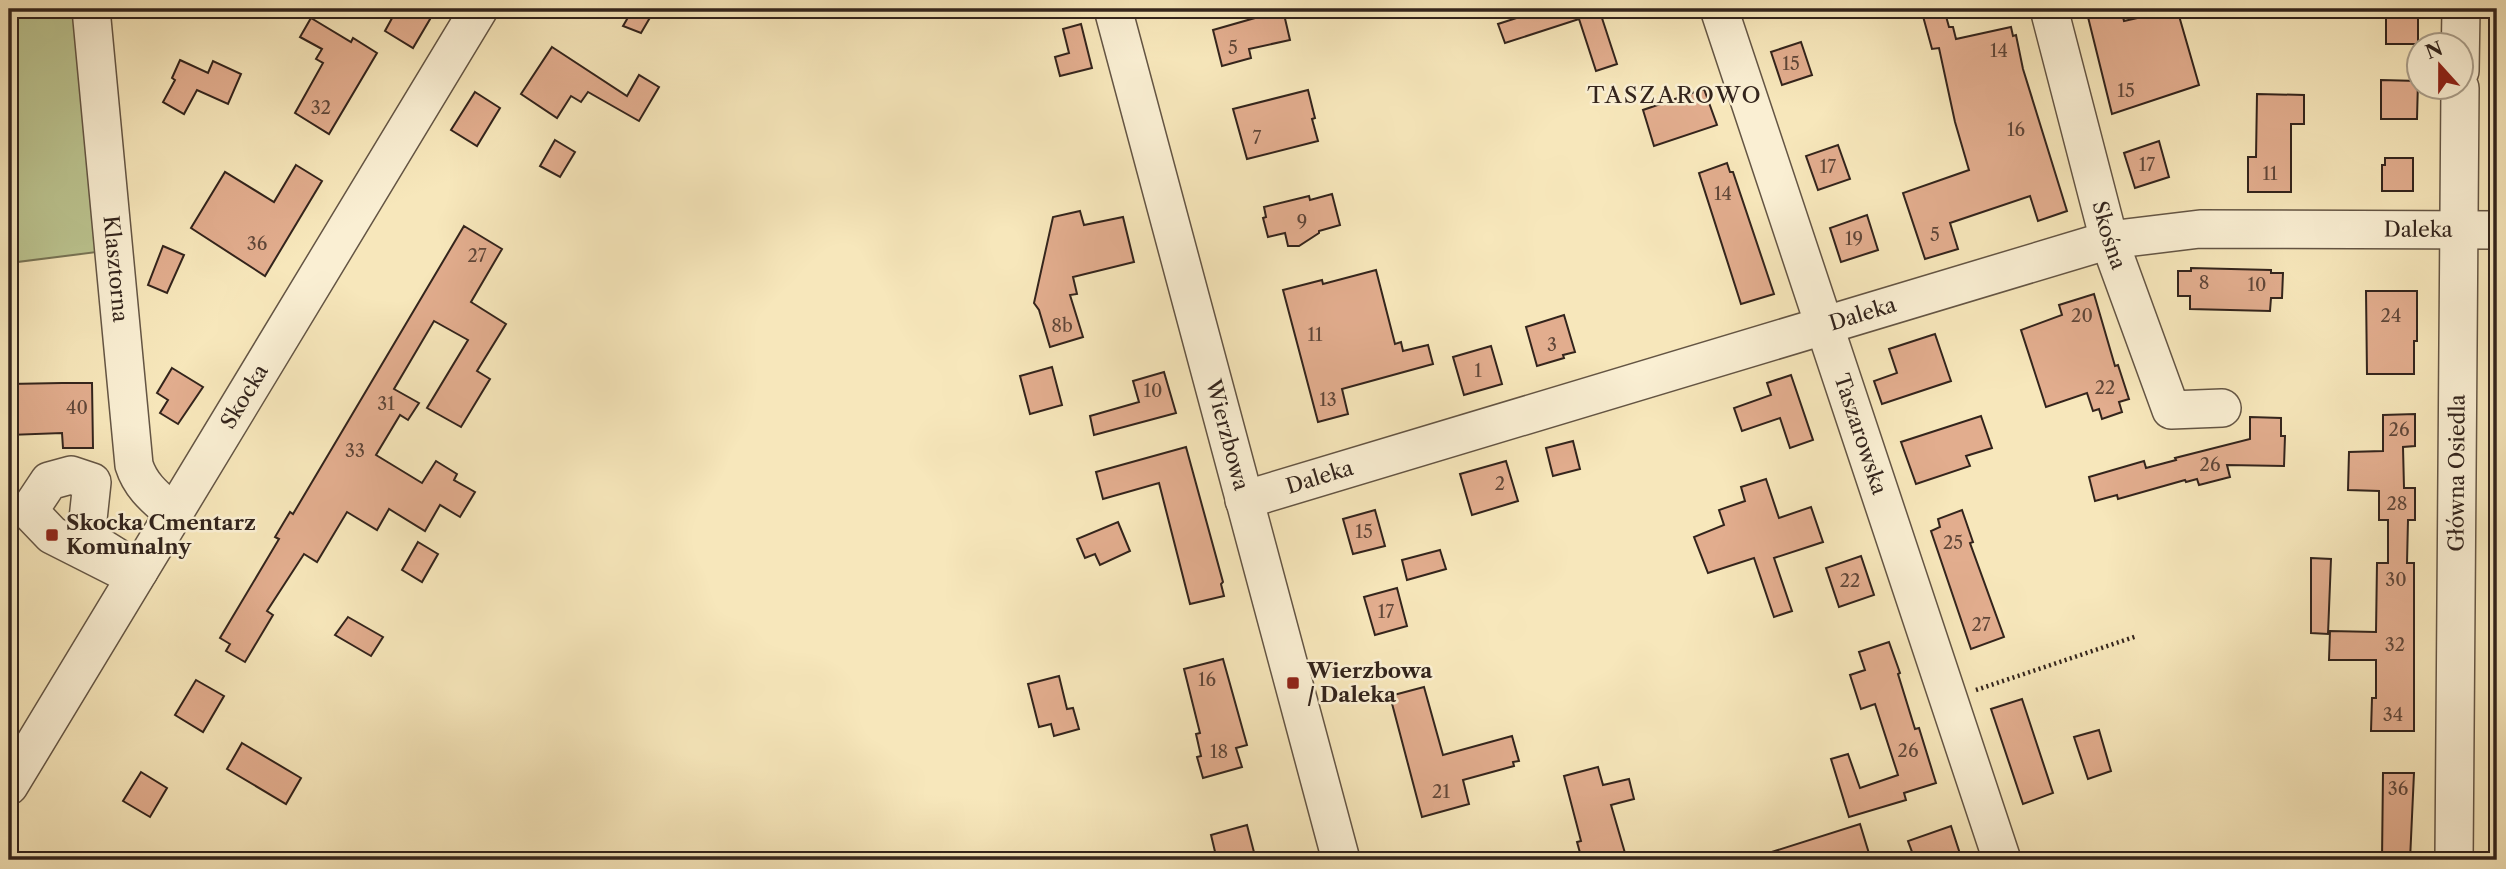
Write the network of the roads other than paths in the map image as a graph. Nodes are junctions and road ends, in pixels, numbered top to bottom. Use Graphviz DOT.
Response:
graph roads {
  1 [pos="91,9"];
  2 [pos="480,9"];
  3 [pos="1113,9"];
  4 [pos="1719,9"];
  5 [pos="2049,9"];
  6 [pos="2461,9"];
  7 [pos="2461,32"];
  8 [pos="2460,102"];
  9 [pos="2459,230"];
  10 [pos="2497,230"];
  11 [pos="2109,240"];
  12 [pos="1825,324"];
  13 [pos="2222,408"];
  14 [pos="1244,500"];
  15 [pos="19,501"];
  16 [pos="174,514"];
  17 [pos="137,574"];
  18 [pos="9,786"];
  19 [pos="1340,860"];
  20 [pos="2002,860"];
  21 [pos="2454,860"];
  1 -- 16 [label="street, Klasztorna"];
  2 -- 16 [label="street, Skocka"];
  3 -- 14 [label="street, Wierzbowa"];
  4 -- 12 [label="street, Taszarowska"];
  5 -- 11 [label="street, Skośna"];
  6 -- 7 [label="street"];
  8 -- 9 [label="street, Główna Osiedla"];
  9 -- 10 [label="street, Daleka"];
  9 -- 11 [label="street, Daleka"];
  9 -- 21 [label="street, Główna Osiedla"];
  11 -- 12 [label="street, Daleka"];
  11 -- 13 [label="street, Skośna"];
  12 -- 14 [label="street, Daleka"];
  12 -- 20 [label="street, Taszarowska"];
  14 -- 19 [label="street, Wierzbowa"];
  15 -- 17 [label="street"];
  15 -- 17 [label="street"];
  16 -- 17 [label="street, Skocka"];
  17 -- 18 [label="street, Skocka"];
}
